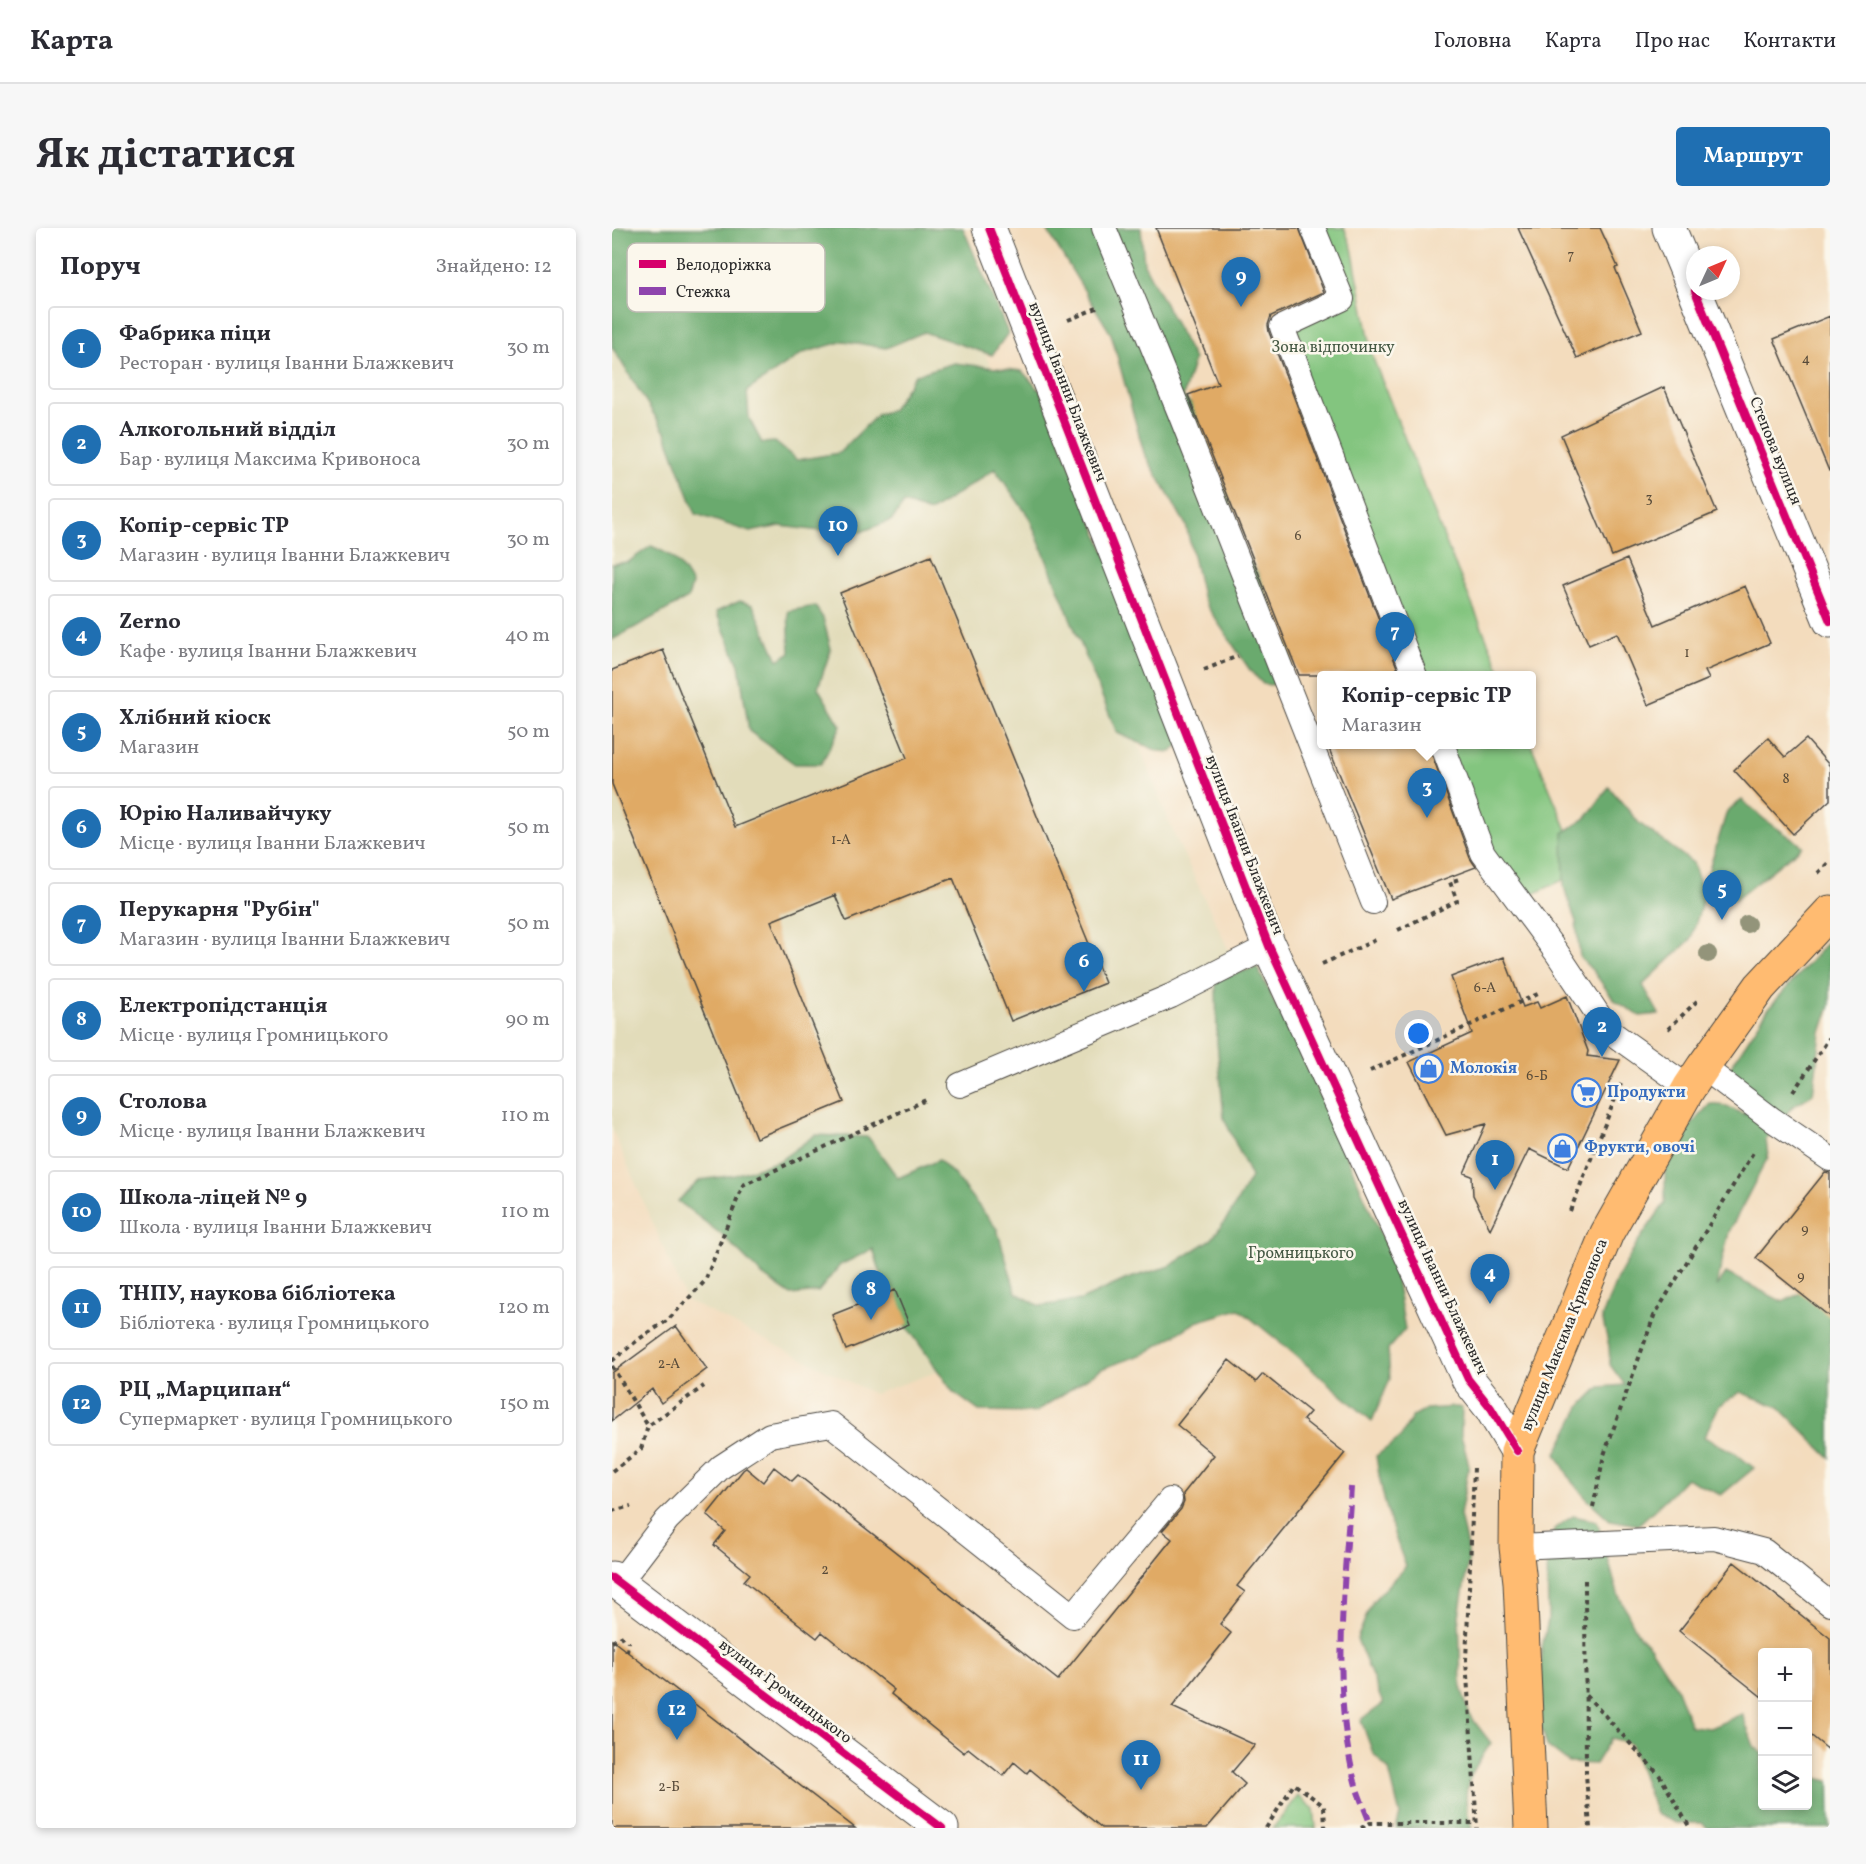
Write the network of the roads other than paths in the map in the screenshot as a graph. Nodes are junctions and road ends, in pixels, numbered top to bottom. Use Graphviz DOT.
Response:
graph roads {
  1 [pos="989,228"];
  2 [pos="1104,228"];
  3 [pos="1313,228"];
  4 [pos="1669,228"];
  5 [pos="1686,269"];
  6 [pos="1699,300"];
  7 [pos="1830,621"];
  8 [pos="1413,671"];
  9 [pos="1444,749"];
  10 [pos="1373,902"];
  11 [pos="1830,912"];
  12 [pos="1269,946"];
  13 [pos="1696,1078"];
  14 [pos="960,1085"];
  15 [pos="1830,1159"];
  16 [pos="1517,1451"];
  17 [pos="1170,1500"];
  18 [pos="1516,1547"];
  19 [pos="615,1581"];
  20 [pos="1830,1604"];
  21 [pos="942,1828"];
  22 [pos="1531,1828"];
  1 -- 12 [label="street, вулиця Іванни Блажкевич"];
  2 -- 10 [label="lane"];
  3 -- 8 [label="lane"];
  4 -- 5 [label="street, Степова вулиця"];
  6 -- 7 [label="street, Степова вулиця"];
  9 -- 13 [label="lane"];
  11 -- 13 [label="main road, вулиця Максима Кривоноса"];
  12 -- 14 [label="lane"];
  12 -- 16 [label="street, вулиця Іванни Блажкевич"];
  13 -- 15 [label="lane"];
  13 -- 16 [label="main road, вулиця Максима Кривоноса"];
  16 -- 18 [label="main road, вулиця Максима Кривоноса"];
  17 -- 19 [label="lane"];
  18 -- 20 [label="lane"];
  18 -- 22 [label="main road, вулиця Максима Кривоноса"];
  19 -- 21 [label="street, вулиця Громницького"];
}
